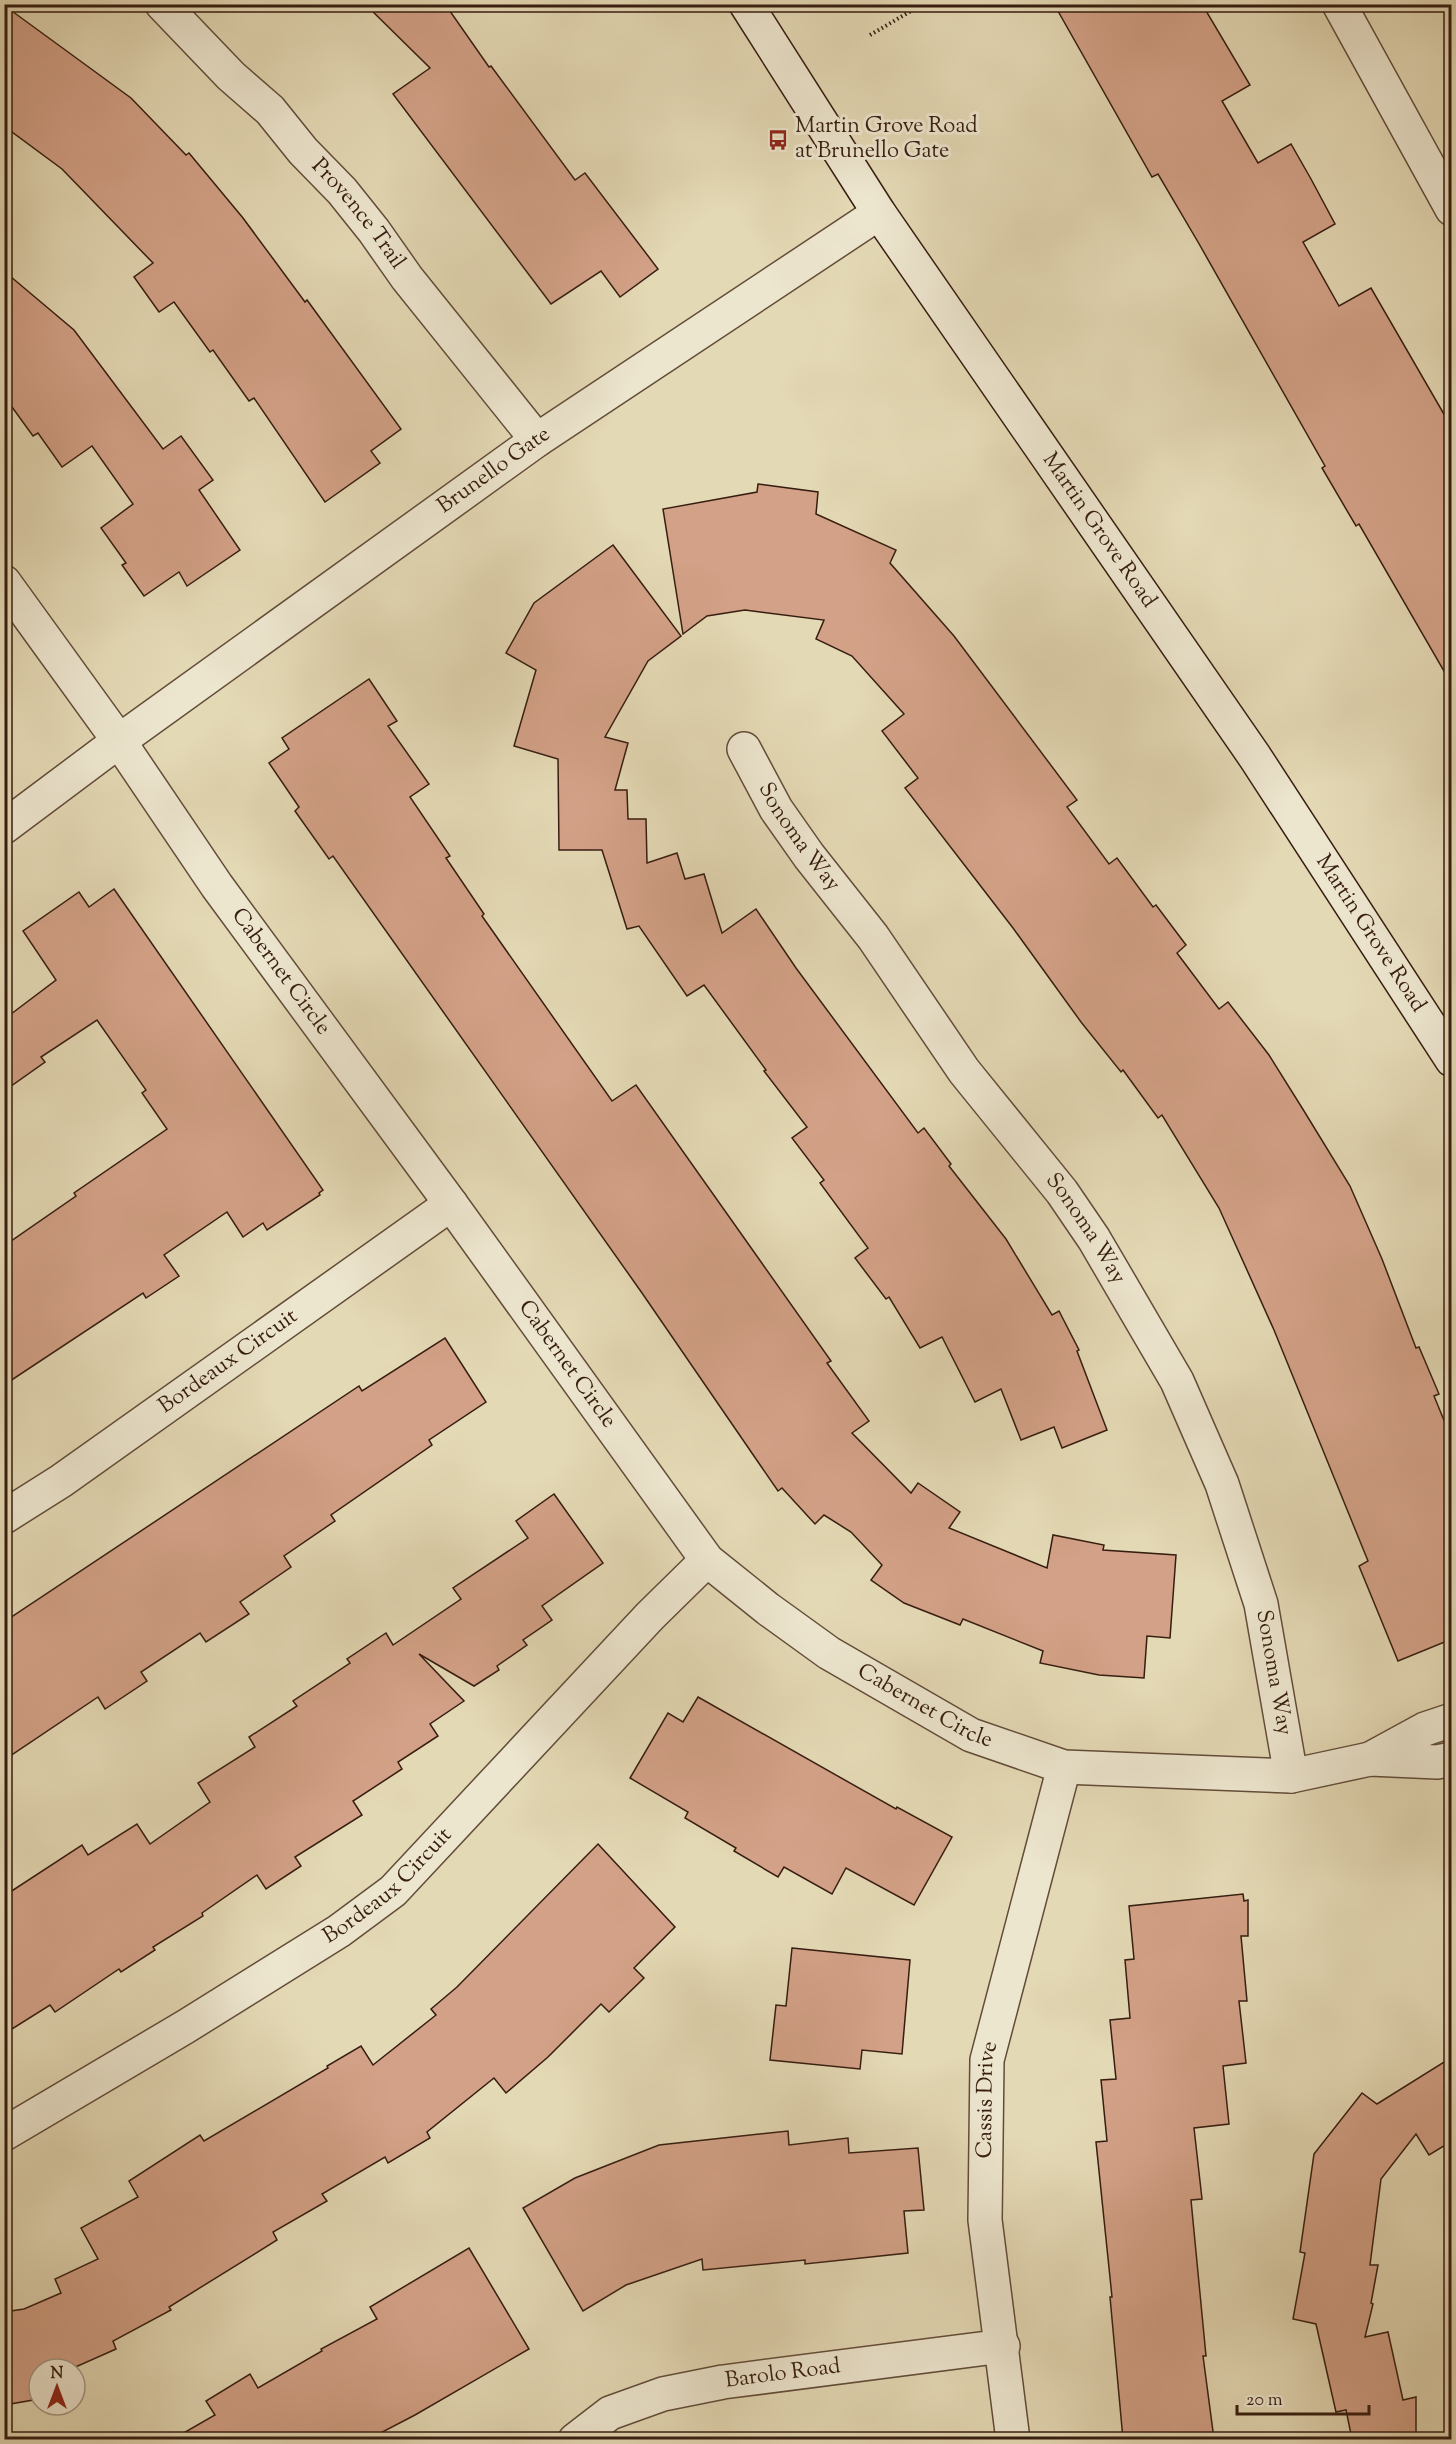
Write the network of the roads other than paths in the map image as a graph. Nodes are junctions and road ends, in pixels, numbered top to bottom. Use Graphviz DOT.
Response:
graph roads {
  1 [pos="162,4"];
  2 [pos="746,4"];
  3 [pos="1339,4"];
  4 [pos="1452,209"];
  5 [pos="879,213"];
  6 [pos="537,440"];
  7 [pos="4,582"];
  8 [pos="119,741"];
  9 [pos="744,749"];
  10 [pos="4,827"];
  11 [pos="1452,1060"];
  12 [pos="451,1204"];
  13 [pos="4,1517"];
  14 [pos="707,1560"];
  15 [pos="1452,1720"];
  16 [pos="1452,1759"];
  17 [pos="1370,1760"];
  18 [pos="1064,1767"];
  19 [pos="1291,1776"];
  20 [pos="4,2134"];
  21 [pos="1003,2346"];
  22 [pos="575,2439"];
  23 [pos="1013,2439"];
  1 -- 6 [label="street, Provence Trail"];
  2 -- 5 [label="street, Martin Grove Road"];
  3 -- 4 [label="street"];
  5 -- 6 [label="street, Brunello Gate"];
  5 -- 11 [label="street, Martin Grove Road"];
  6 -- 8 [label="street, Brunello Gate"];
  7 -- 8 [label="street, Cabernet Circle"];
  8 -- 10 [label="street, Brunello Gate"];
  8 -- 12 [label="street, Cabernet Circle"];
  9 -- 19 [label="street, Sonoma Way"];
  12 -- 13 [label="street, Bordeaux Circuit"];
  12 -- 14 [label="street, Cabernet Circle"];
  14 -- 18 [label="street, Cabernet Circle"];
  14 -- 20 [label="street, Bordeaux Circuit"];
  15 -- 17 [label="street, Cabernet Circle"];
  16 -- 17 [label="street, Cabernet Circle"];
  17 -- 19 [label="street, Cabernet Circle"];
  18 -- 19 [label="street, Cabernet Circle"];
  18 -- 21 [label="street, Cassis Drive"];
  21 -- 22 [label="street, Barolo Road"];
  21 -- 23 [label="street, Cassis Drive"];
}
